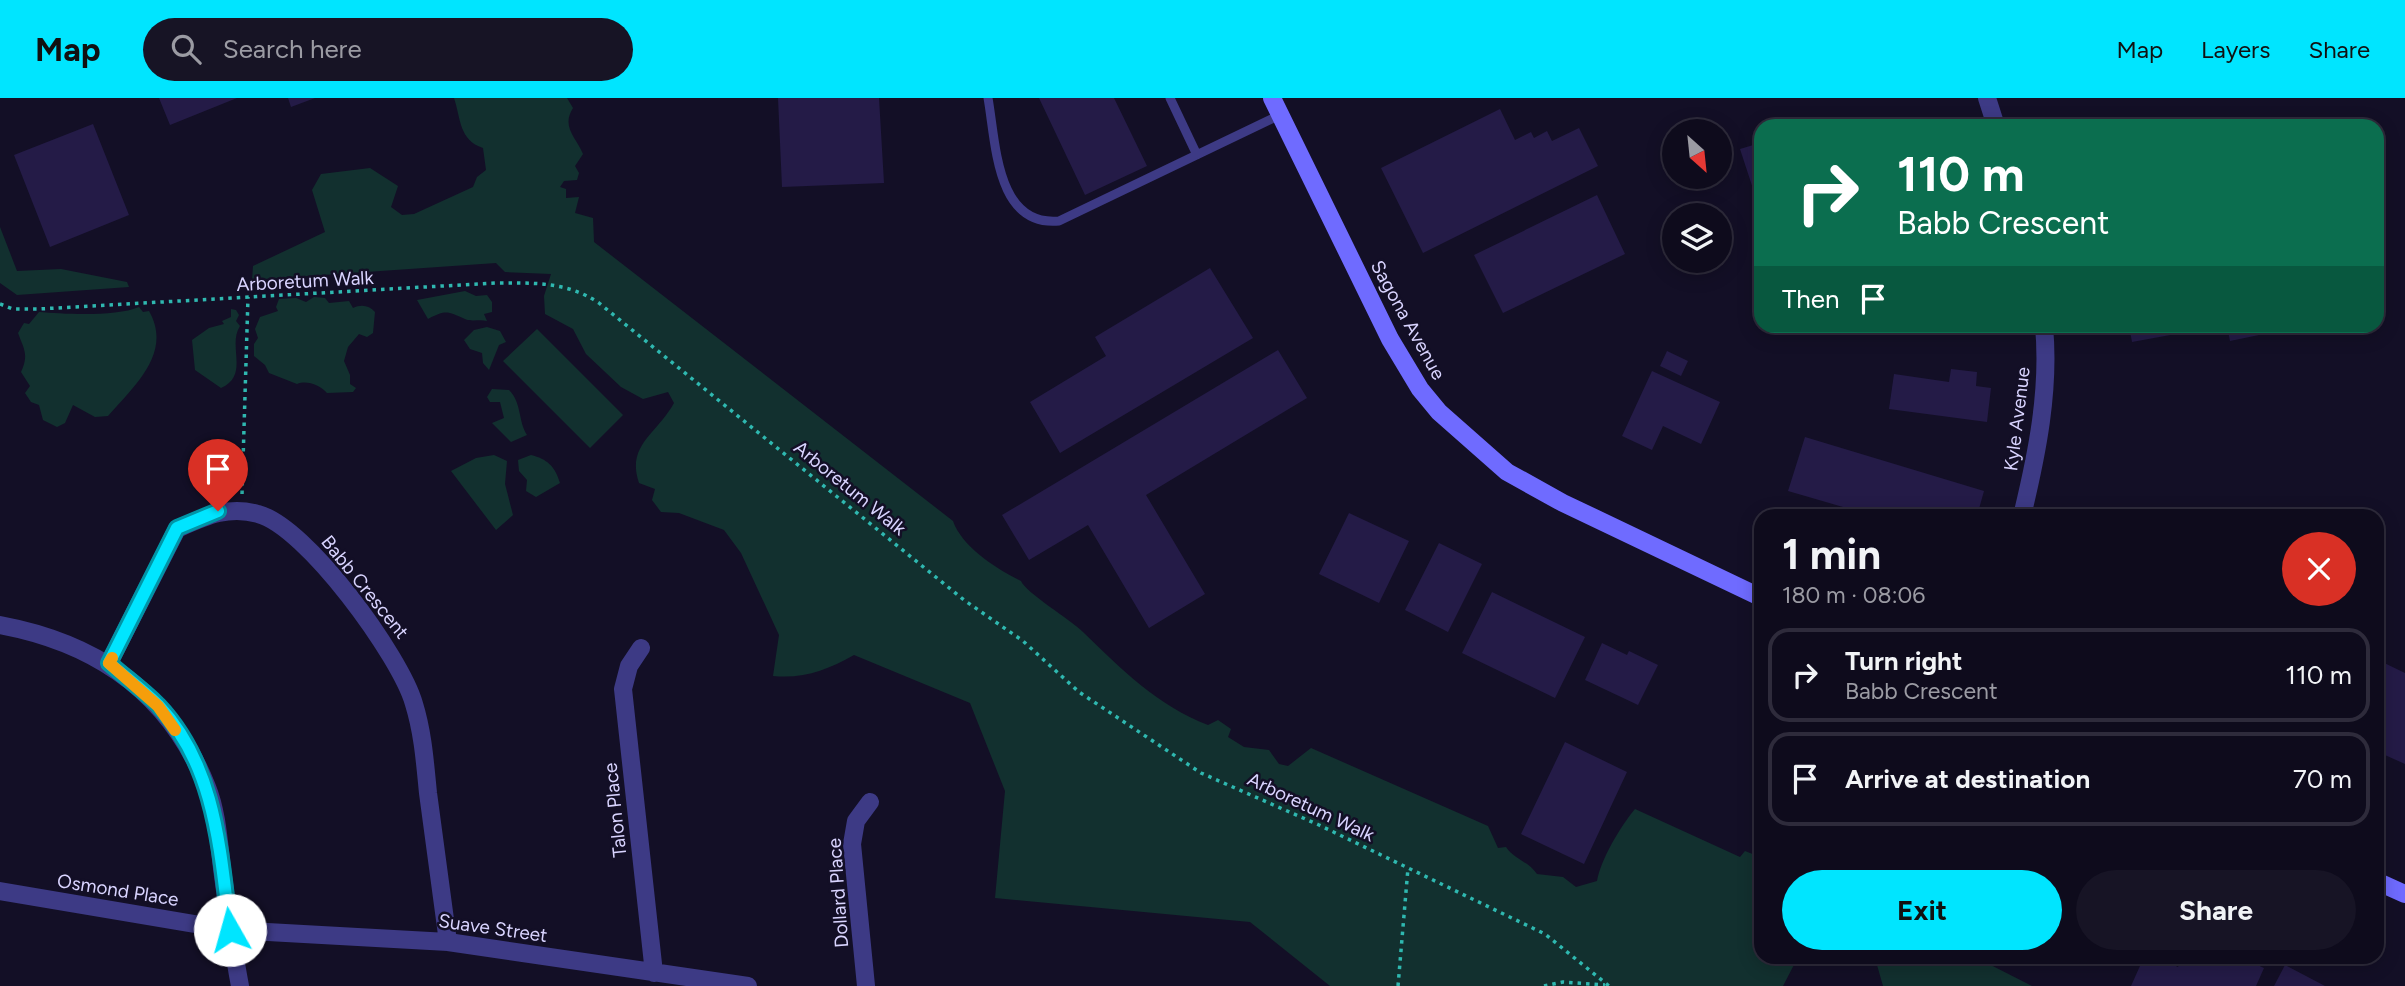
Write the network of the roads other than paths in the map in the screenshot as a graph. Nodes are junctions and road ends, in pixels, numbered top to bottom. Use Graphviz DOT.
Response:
graph roads {
  1 [pos="988,98"];
  2 [pos="1170,98"];
  3 [pos="1272,98"];
  4 [pos="1987,98"];
  5 [pos="1280,115"];
  6 [pos="1994,119"];
  7 [pos="1198,155"];
  8 [pos="2045,333"];
  9 [pos="2024,509"];
  10 [pos="1754,594"];
  11 [pos="0,625"];
  12 [pos="641,648"];
  13 [pos="109,663"];
  14 [pos="870,802"];
  15 [pos="2384,885"];
  16 [pos="0,891"];
  17 [pos="2405,894"];
  18 [pos="230,930"];
  19 [pos="447,942"];
  20 [pos="654,973"];
  21 [pos="240,986"];
  22 [pos="748,986"];
  23 [pos="866,986"];
  1 -- 7 [label="lane"];
  2 -- 7 [label="lane"];
  3 -- 5 [label="main road, Sagona Avenue"];
  4 -- 6 [label="street"];
  5 -- 7 [label="lane"];
  5 -- 10 [label="main road, Sagona Avenue"];
  8 -- 9 [label="street, Kyle Avenue"];
  11 -- 13 [label="street"];
  12 -- 20 [label="street, Talon Place"];
  13 -- 18 [label="street"];
  13 -- 19 [label="street, Babb Crescent"];
  14 -- 23 [label="street, Dollard Place"];
  15 -- 17 [label="main road"];
  16 -- 18 [label="street, Osmond Place"];
  18 -- 19 [label="street, Suave Street"];
  18 -- 21 [label="street"];
  19 -- 20 [label="street, Suave Street"];
  20 -- 22 [label="street, Suave Street"];
}
